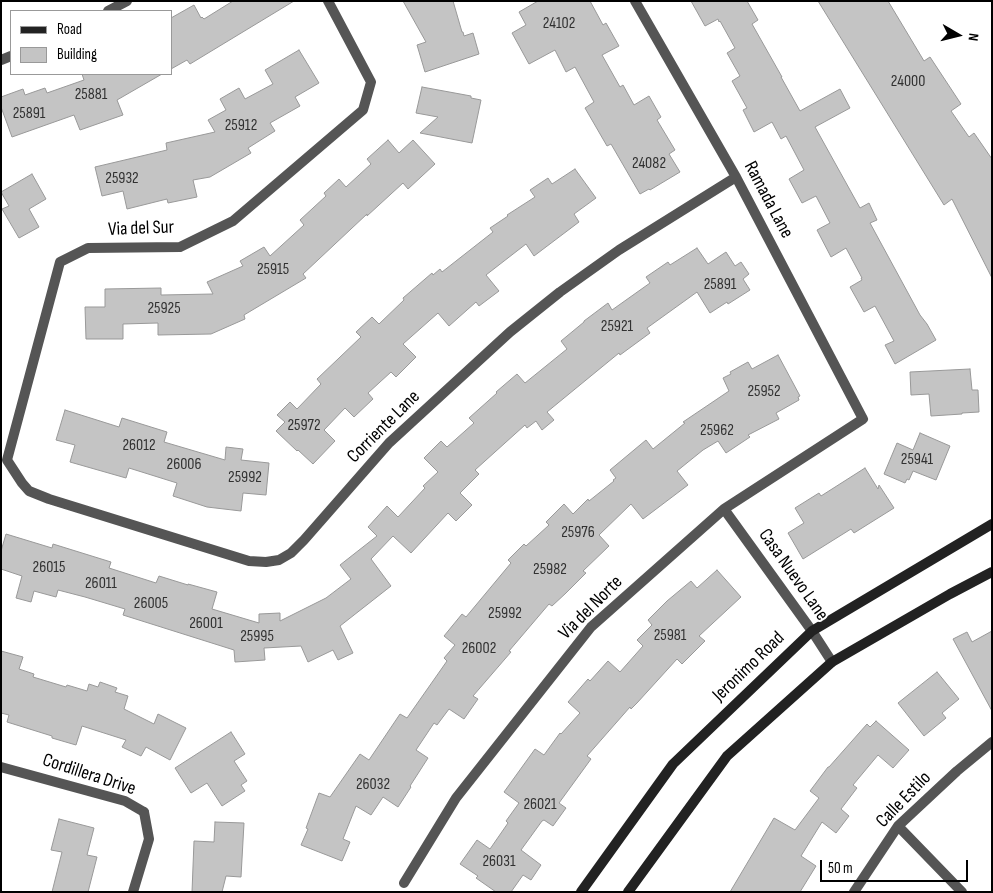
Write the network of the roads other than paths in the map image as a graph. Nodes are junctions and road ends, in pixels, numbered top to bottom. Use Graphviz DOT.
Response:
graph roads {
  1 [pos="127,1"];
  2 [pos="328,1"];
  3 [pos="635,1"];
  4 [pos="110,10"];
  5 [pos="736,177"];
  6 [pos="863,420"];
  7 [pos="29,491"];
  8 [pos="724,509"];
  9 [pos="992,524"];
  10 [pos="992,572"];
  11 [pos="812,631"];
  12 [pos="832,662"];
  13 [pos="992,742"];
  14 [pos="1,766"];
  15 [pos="898,826"];
  16 [pos="404,883"];
  17 [pos="133,892"];
  18 [pos="581,892"];
  19 [pos="628,892"];
  20 [pos="854,892"];
  21 [pos="962,892"];
  1 -- 4 [label="street"];
  2 -- 7 [label="street, Via del Sur"];
  3 -- 5 [label="street, Ramada Lane"];
  5 -- 6 [label="street, Ramada Lane"];
  5 -- 7 [label="street, Corriente Lane"];
  6 -- 8 [label="street, Via del Norte"];
  8 -- 11 [label="street, Casa Nuevo Lane"];
  8 -- 16 [label="street, Via del Norte"];
  9 -- 11 [label="main road, Jeronimo Road"];
  10 -- 12 [label="main road"];
  11 -- 12 [label="street, Casa Nuevo Lane"];
  11 -- 18 [label="main road, Jeronimo Road"];
  12 -- 19 [label="main road"];
  13 -- 15 [label="street, Calle Estilo"];
  14 -- 17 [label="street, Cordillera Drive"];
  15 -- 20 [label="street, Calle Estilo"];
  15 -- 21 [label="street"];
}
